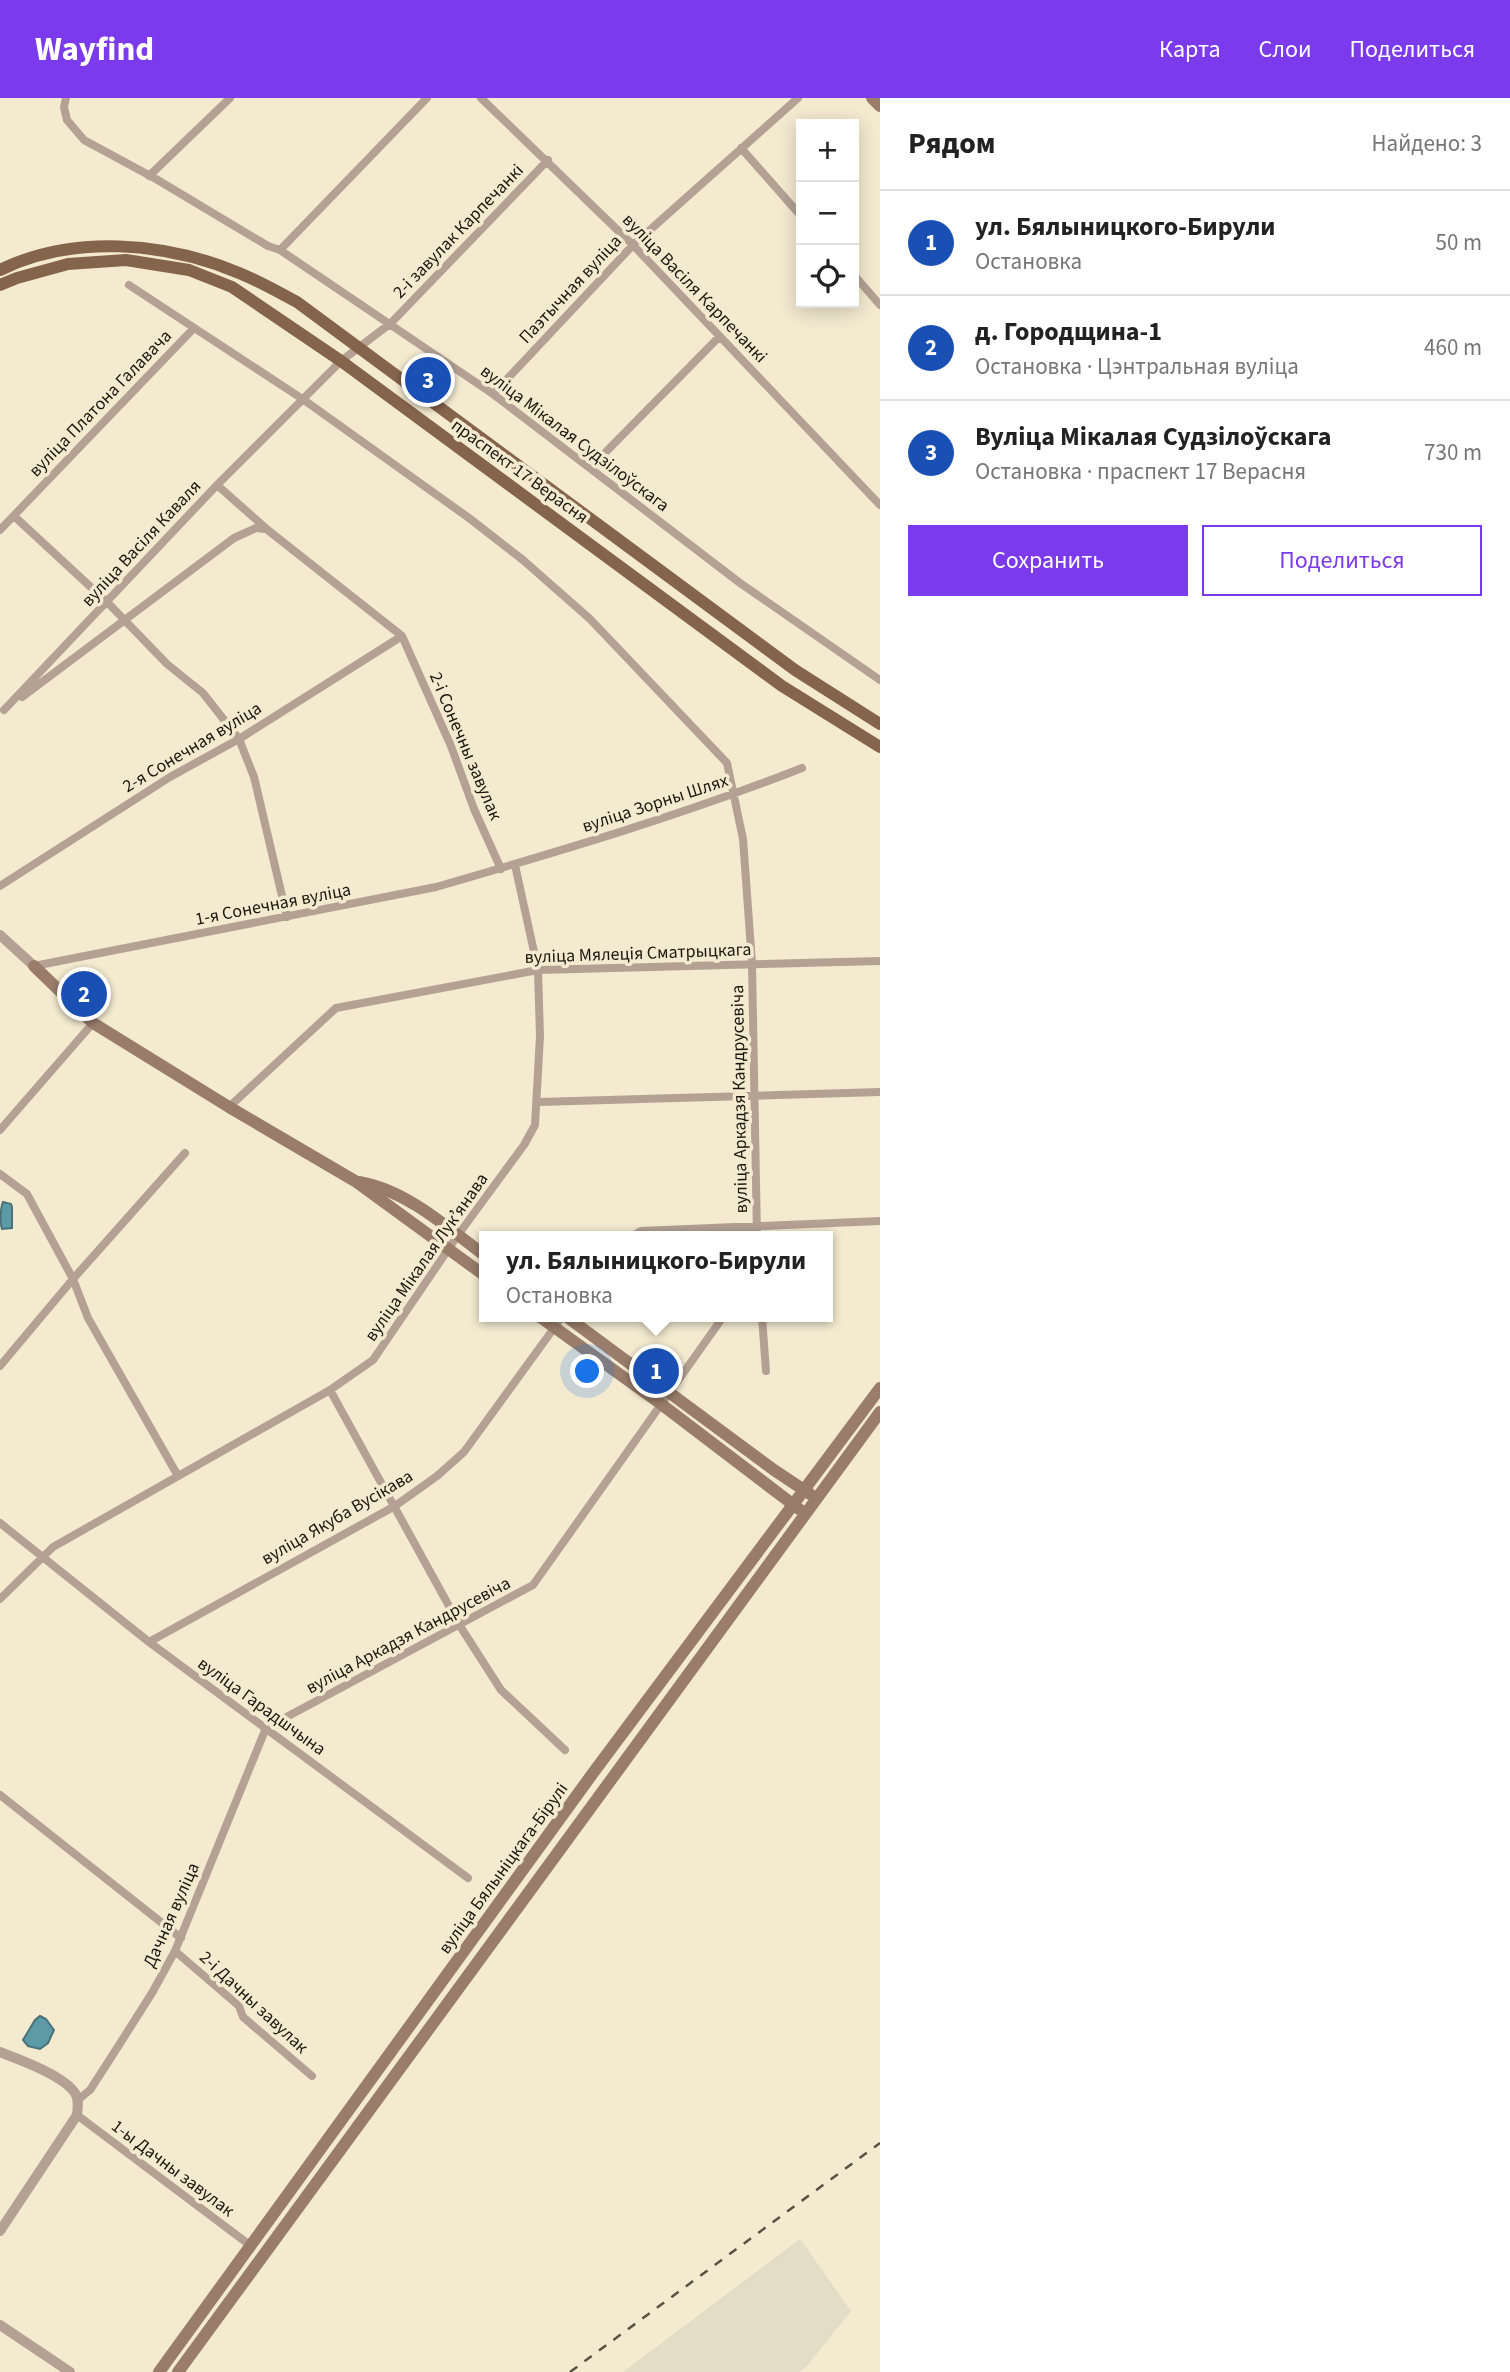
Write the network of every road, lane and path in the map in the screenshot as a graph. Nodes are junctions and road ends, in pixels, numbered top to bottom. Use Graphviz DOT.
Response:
graph roads {
  1 [pos="66,98"];
  2 [pos="230,98"];
  3 [pos="427,98"];
  4 [pos="481,98"];
  5 [pos="798,98"];
  6 [pos="872,98"];
  7 [pos="880,106"];
  8 [pos="741,148"];
  9 [pos="548,160"];
  10 [pos="149,176"];
  11 [pos="796,210"];
  12 [pos="633,245"];
  13 [pos="280,250"];
  14 [pos="0,270"];
  15 [pos="859,281"];
  16 [pos="0,285"];
  17 [pos="129,285"];
  18 [pos="880,304"];
  19 [pos="391,323"];
  20 [pos="194,328"];
  21 [pos="719,337"];
  22 [pos="360,347"];
  23 [pos="341,361"];
  24 [pos="493,394"];
  25 [pos="304,400"];
  26 [pos="590,468"];
  27 [pos="217,485"];
  28 [pos="880,505"];
  29 [pos="14,516"];
  30 [pos="0,530"];
  31 [pos="269,531"];
  32 [pos="108,603"];
  33 [pos="126,621"];
  34 [pos="402,635"];
  35 [pos="880,680"];
  36 [pos="2,712"];
  37 [pos="880,724"];
  38 [pos="239,739"];
  39 [pos="880,747"];
  40 [pos="802,768"];
  41 [pos="735,795"];
  42 [pos="515,865"];
  43 [pos="501,869"];
  44 [pos="0,886"];
  45 [pos="287,917"];
  46 [pos="0,935"];
  47 [pos="880,961"];
  48 [pos="752,963"];
  49 [pos="34,966"];
  50 [pos="538,970"];
  51 [pos="93,1023"];
  52 [pos="880,1092"];
  53 [pos="754,1095"];
  54 [pos="538,1102"];
  55 [pos="229,1107"];
  56 [pos="0,1130"];
  57 [pos="186,1153"];
  58 [pos="0,1174"];
  59 [pos="355,1181"];
  60 [pos="880,1221"];
  61 [pos="757,1225"];
  62 [pos="641,1231"];
  63 [pos="757,1231"];
  64 [pos="458,1235"];
  65 [pos="449,1248"];
  66 [pos="479,1251"];
  67 [pos="479,1270"];
  68 [pos="73,1279"];
  69 [pos="560,1322"];
  70 [pos="563,1322"];
  71 [pos="564,1322"];
  72 [pos="719,1322"];
  73 [pos="762,1322"];
  74 [pos="0,1366"];
  75 [pos="766,1371"];
  76 [pos="880,1388"];
  77 [pos="330,1390"];
  78 [pos="669,1392"];
  79 [pos="661,1404"];
  80 [pos="880,1412"];
  81 [pos="178,1476"];
  82 [pos="804,1490"];
  83 [pos="816,1498"];
  84 [pos="793,1504"];
  85 [pos="395,1506"];
  86 [pos="805,1513"];
  87 [pos="0,1523"];
  88 [pos="42,1556"];
  89 [pos="0,1599"];
  90 [pos="460,1626"];
  91 [pos="149,1642"];
  92 [pos="267,1728"];
  93 [pos="565,1750"];
  94 [pos="0,1795"];
  95 [pos="468,1878"];
  96 [pos="181,1938"];
  97 [pos="175,1951"];
  98 [pos="0,2052"];
  99 [pos="312,2076"];
  100 [pos="78,2100"];
  101 [pos="76,2115"];
  102 [pos="0,2231"];
  103 [pos="251,2246"];
  104 [pos="0,2325"];
  105 [pos="71,2372"];
  106 [pos="159,2372"];
  107 [pos="178,2372"];
  1 -- 10 [label="street, вуліца Мікалая Судзілоўскага"];
  2 -- 10 [label="street"];
  3 -- 13 [label="street"];
  4 -- 9 [label="street, вуліца Васіля Карпечанкі"];
  5 -- 8 [label="street, Паэтычная вуліца"];
  6 -- 7 [label="main road"];
  8 -- 11 [label="street"];
  8 -- 12 [label="street, Паэтычная вуліца"];
  9 -- 12 [label="street, вуліца Васіля Карпечанкі"];
  9 -- 19 [label="street, 2-і завулак Карпечанкі"];
  10 -- 13 [label="street, вуліца Мікалая Судзілоўскага"];
  12 -- 21 [label="street, вуліца Васіля Карпечанкі"];
  12 -- 24 [label="street, Паэтычная вуліца"];
  13 -- 19 [label="street, вуліца Мікалая Судзілоўскага"];
  14 -- 22 [label="main road, праспект 17 Верасня"];
  15 -- 18 [label="street"];
  16 -- 23 [label="main road, праспект 17 Верасня"];
  17 -- 20 [label="street"];
  19 -- 22 [label="street, 2-і завулак Карпечанкі"];
  19 -- 24 [label="street, вуліца Мікалая Судзілоўскага"];
  20 -- 25 [label="street"];
  20 -- 29 [label="street, вуліца Платона Галавача"];
  21 -- 26 [label="street"];
  21 -- 28 [label="street, вуліца Васіля Карпечанкі"];
  22 -- 23 [label="street, 2-і завулак Карпечанкі"];
  22 -- 37 [label="main road, праспект 17 Верасня"];
  23 -- 25 [label="street, вуліца Васіля Каваля"];
  23 -- 39 [label="main road, праспект 17 Верасня"];
  24 -- 26 [label="street, вуліца Мікалая Судзілоўскага"];
  25 -- 27 [label="street, вуліца Васіля Каваля"];
  25 -- 41 [label="street"];
  26 -- 35 [label="street, вуліца Мікалая Судзілоўскага"];
  27 -- 31 [label="street"];
  27 -- 32 [label="street, вуліца Васіля Каваля"];
  29 -- 30 [label="street, вуліца Платона Галавача"];
  29 -- 32 [label="street"];
  31 -- 33 [label="street"];
  31 -- 34 [label="street"];
  32 -- 33 [label="street"];
  32 -- 36 [label="street, вуліца Васіля Каваля"];
  33 -- 36 [label="street"];
  33 -- 38 [label="street"];
  34 -- 38 [label="street, 2-я Сонечная вуліца"];
  34 -- 43 [label="street, 2-і Сонечны завулак"];
  38 -- 44 [label="street, 2-я Сонечная вуліца"];
  38 -- 45 [label="street"];
  40 -- 41 [label="street, вуліца Зорны Шлях"];
  41 -- 42 [label="street, вуліца Зорны Шлях"];
  41 -- 48 [label="street, вуліца Аркадзя Кандрусевіча"];
  42 -- 43 [label="street, 1-я Сонечная вуліца"];
  42 -- 50 [label="street, вуліца Мікалая Лукʼянава"];
  43 -- 45 [label="street, 1-я Сонечная вуліца"];
  45 -- 49 [label="street, 1-я Сонечная вуліца"];
  46 -- 49 [label="street"];
  47 -- 48 [label="street, вуліца Мялеція Сматрыцкага"];
  48 -- 50 [label="street, вуліца Мялеція Сматрыцкага"];
  48 -- 53 [label="street, вуліца Аркадзя Кандрусевіча"];
  49 -- 51 [label="main road"];
  50 -- 54 [label="street, вуліца Мікалая Лукʼянава"];
  50 -- 55 [label="street, вуліца Мялеція Сматрыцкага"];
  51 -- 55 [label="main road"];
  51 -- 56 [label="street"];
  52 -- 53 [label="street"];
  53 -- 54 [label="street"];
  53 -- 61 [label="street, вуліца Аркадзя Кандрусевіча"];
  54 -- 64 [label="street, вуліца Мікалая Лукʼянава"];
  55 -- 59 [label="main road"];
  57 -- 68 [label="street"];
  58 -- 68 [label="street"];
  59 -- 64 [label="main road"];
  59 -- 65 [label="main road"];
  60 -- 61 [label="street"];
  61 -- 62 [label="street"];
  61 -- 63 [label="street, вуліца Аркадзя Кандрусевіча"];
  64 -- 65 [label="street, вуліца Мікалая Лукʼянава"];
  64 -- 66 [label="main road"];
  65 -- 67 [label="main road"];
  65 -- 77 [label="street, вуліца Мікалая Лукʼянава"];
  68 -- 74 [label="street"];
  68 -- 81 [label="street"];
  69 -- 85 [label="street, вуліца Якуба Вусікава"];
  70 -- 79 [label="main road"];
  71 -- 78 [label="main road"];
  72 -- 78 [label="street, вуліца Аркадзя Кандрусевіча"];
  73 -- 75 [label="street"];
  76 -- 82 [label="main road, вуліца Бялыніцкага-Бірулі"];
  77 -- 81 [label="street, вуліца Мікалая Лукʼянава"];
  77 -- 85 [label="street"];
  78 -- 79 [label="street, вуліца Аркадзя Кандрусевіча"];
  78 -- 82 [label="main road"];
  79 -- 84 [label="main road"];
  79 -- 90 [label="street, вуліца Аркадзя Кандрусевіча"];
  80 -- 83 [label="main road, вуліца Бялыніцкага-Бірулі"];
  81 -- 88 [label="street, вуліца Мікалая Лукʼянава"];
  82 -- 83 [label="main road"];
  82 -- 84 [label="main road, вуліца Бялыніцкага-Бірулі"];
  83 -- 86 [label="main road, вуліца Бялыніцкага-Бірулі"];
  84 -- 86 [label="main road"];
  84 -- 103 [label="main road, вуліца Бялыніцкага-Бірулі"];
  85 -- 90 [label="street"];
  85 -- 91 [label="street, вуліца Якуба Вусікава"];
  86 -- 107 [label="main road, вуліца Бялыніцкага-Бірулі"];
  87 -- 88 [label="street, вуліца Гарадшчына"];
  88 -- 89 [label="street, вуліца Мікалая Лукʼянава"];
  88 -- 91 [label="street, вуліца Гарадшчына"];
  90 -- 92 [label="street, вуліца Аркадзя Кандрусевіча"];
  90 -- 93 [label="street"];
  91 -- 92 [label="street, вуліца Гарадшчына"];
  92 -- 95 [label="street, вуліца Гарадшчына"];
  92 -- 96 [label="street, Дачная вуліца"];
  94 -- 96 [label="street"];
  96 -- 97 [label="street, Дачная вуліца"];
  97 -- 99 [label="street, 2-і Дачны завулак"];
  97 -- 100 [label="street, Дачная вуліца"];
  98 -- 100 [label="street"];
  100 -- 101 [label="street"];
  101 -- 102 [label="street"];
  101 -- 103 [label="street, 1-ы Дачны завулак"];
  103 -- 106 [label="main road, вуліца Бялыніцкага-Бірулі"];
  104 -- 105 [label="street"];
}
